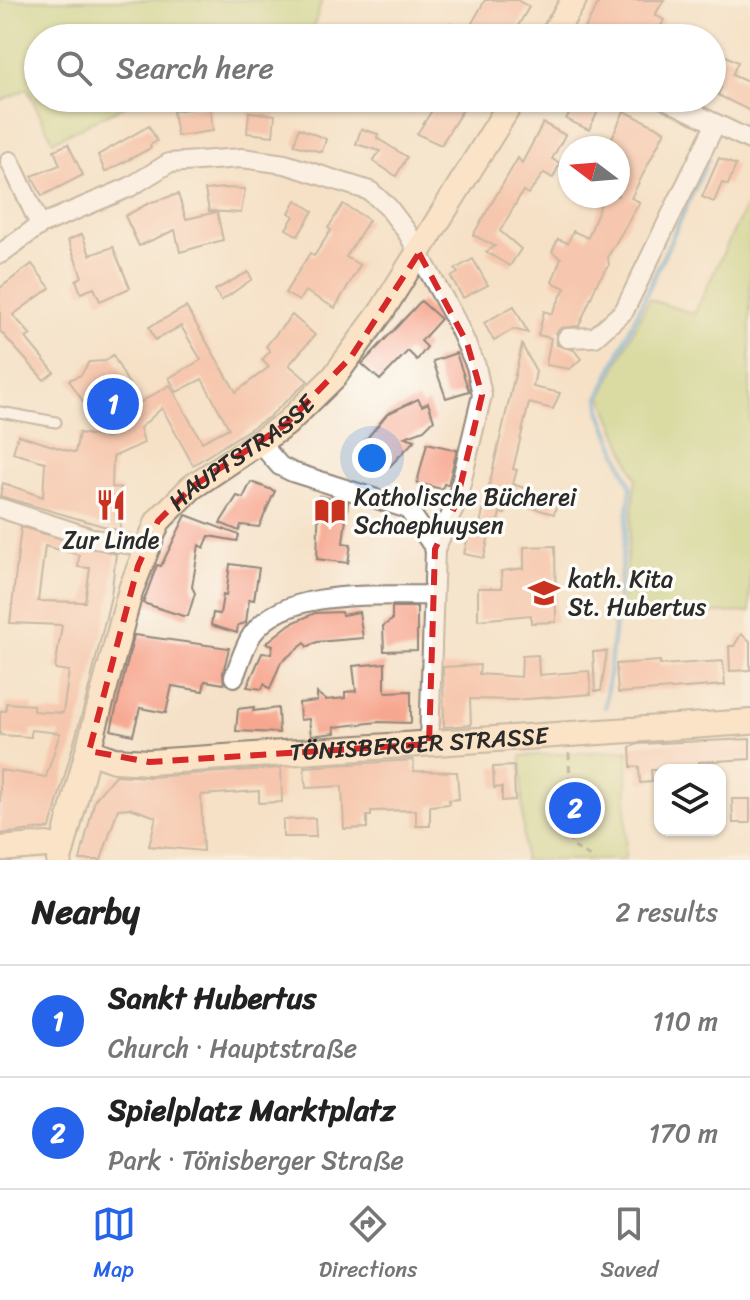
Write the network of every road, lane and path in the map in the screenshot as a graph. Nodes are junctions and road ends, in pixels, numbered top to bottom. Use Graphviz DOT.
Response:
graph roads {
  1 [pos="574,0"];
  2 [pos="559,24"];
  3 [pos="505,112"];
  4 [pos="689,112"];
  5 [pos="715,125"];
  6 [pos="750,140"];
  7 [pos="10,161"];
  8 [pos="40,225"];
  9 [pos="419,253"];
  10 [pos="0,254"];
  11 [pos="567,338"];
  12 [pos="0,412"];
  13 [pos="56,422"];
  14 [pos="260,443"];
  15 [pos="0,508"];
  16 [pos="145,547"];
  17 [pos="435,549"];
  18 [pos="432,595"];
  19 [pos="234,677"];
  20 [pos="750,722"];
  21 [pos="569,735"];
  22 [pos="429,744"];
  23 [pos="89,751"];
  24 [pos="0,849"];
  25 [pos="60,855"];
  26 [pos="595,860"];
  1 -- 2 [label="main road"];
  3 -- 9 [label="main road, HAUPTSTRASSE"];
  4 -- 5 [label="street"];
  5 -- 6 [label="street"];
  5 -- 11 [label="street"];
  7 -- 8 [label="street"];
  8 -- 9 [label="street"];
  8 -- 10 [label="street"];
  9 -- 14 [label="main road, HAUPTSTRASSE"];
  9 -- 17 [label="street"];
  12 -- 13 [label="lane"];
  14 -- 16 [label="main road, HAUPTSTRASSE"];
  14 -- 17 [label="street"];
  15 -- 16 [label="street"];
  16 -- 23 [label="main road, HAUPTSTRASSE"];
  17 -- 18 [label="street"];
  18 -- 19 [label="street"];
  18 -- 22 [label="street"];
  20 -- 21 [label="main road, TÖNISBERGER STRASSE"];
  21 -- 22 [label="main road, TÖNISBERGER STRASSE"];
  21 -- 26 [label="path"];
  22 -- 23 [label="main road, TÖNISBERGER STRASSE"];
  23 -- 25 [label="main road, HAUPTSTRASSE"];
  24 -- 25 [label="main road"];
}
